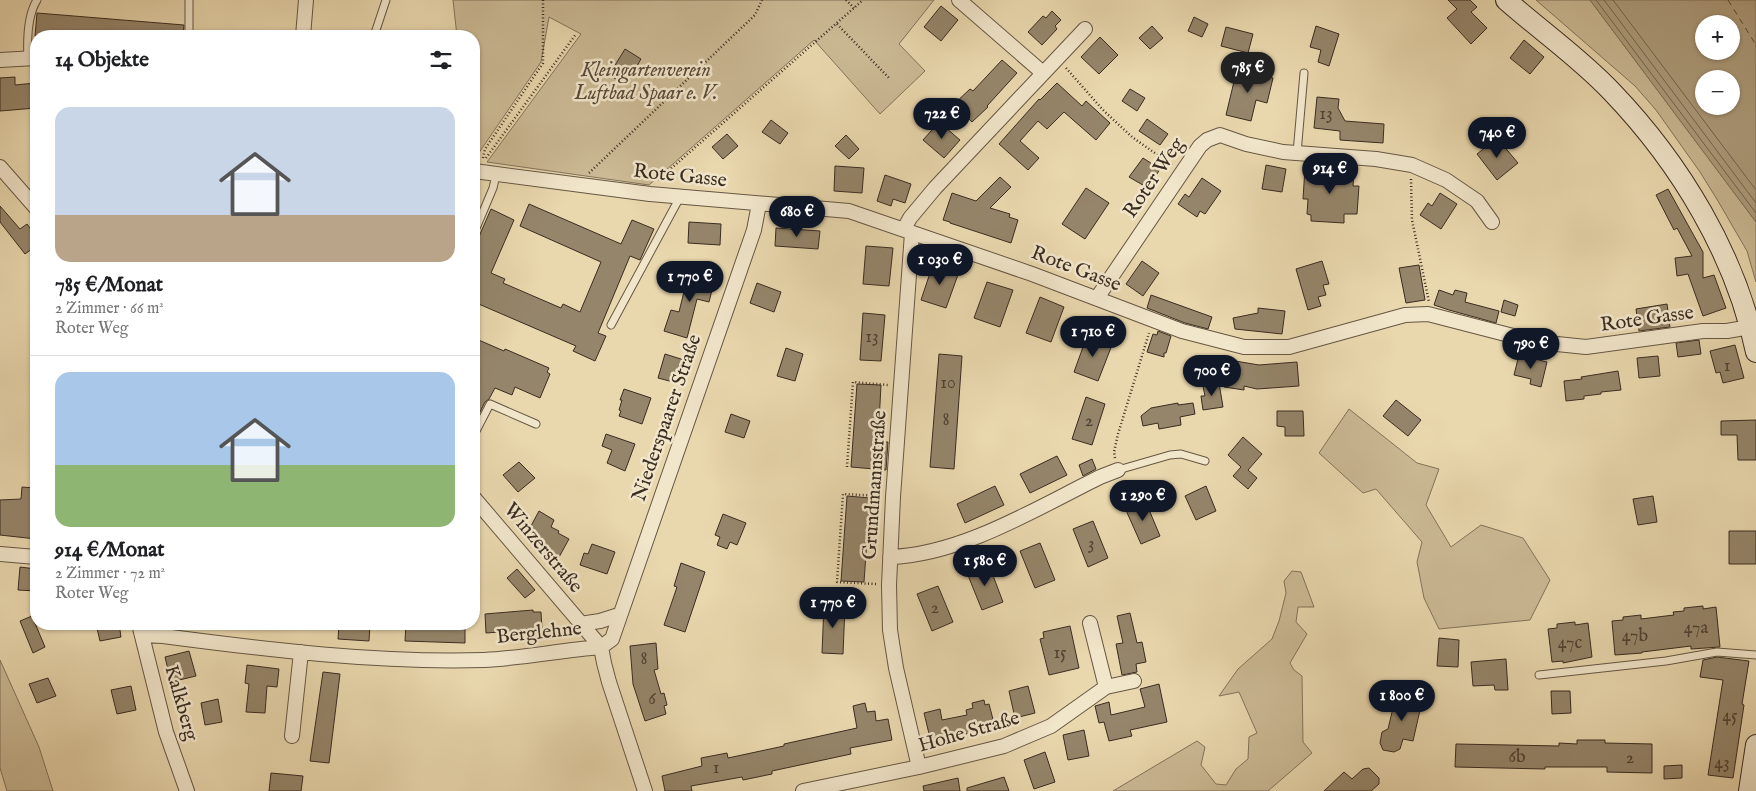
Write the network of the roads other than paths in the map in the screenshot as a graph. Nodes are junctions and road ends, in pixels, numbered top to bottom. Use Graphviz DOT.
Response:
graph roads {
  1 [pos="37,0"];
  2 [pos="189,0"];
  3 [pos="306,0"];
  4 [pos="386,0"];
  5 [pos="959,0"];
  6 [pos="1506,0"];
  7 [pos="1086,28"];
  8 [pos="188,30"];
  9 [pos="304,30"];
  10 [pos="376,30"];
  11 [pos="30,44"];
  12 [pos="30,58"];
  13 [pos="0,60"];
  14 [pos="1043,72"];
  15 [pos="1304,73"];
  16 [pos="1296,153"];
  17 [pos="0,167"];
  18 [pos="480,168"];
  19 [pos="496,175"];
  20 [pos="680,197"];
  21 [pos="30,201"];
  22 [pos="759,204"];
  23 [pos="480,218"];
  24 [pos="1492,222"];
  25 [pos="908,231"];
  26 [pos="1097,298"];
  27 [pos="611,325"];
  28 [pos="1750,327"];
  29 [pos="1756,352"];
  30 [pos="480,423"];
  31 [pos="536,424"];
  32 [pos="1205,461"];
  33 [pos="1118,470"];
  34 [pos="480,505"];
  35 [pos="0,554"];
  36 [pos="30,556"];
  37 [pos="890,557"];
  38 [pos="619,616"];
  39 [pos="1090,623"];
  40 [pos="580,624"];
  41 [pos="141,630"];
  42 [pos="601,647"];
  43 [pos="301,652"];
  44 [pos="1756,655"];
  45 [pos="1539,676"];
  46 [pos="1134,681"];
  47 [pos="1106,688"];
  48 [pos="292,736"];
  49 [pos="1756,748"];
  50 [pos="918,767"];
  51 [pos="1752,782"];
  52 [pos="188,791"];
  53 [pos="646,791"];
  54 [pos="803,791"];
  1 -- 11 [label="lane"];
  2 -- 8 [label="lane"];
  3 -- 9 [label="street"];
  4 -- 10 [label="lane"];
  5 -- 14 [label="street"];
  6 -- 28 [label="main road"];
  7 -- 14 [label="street"];
  12 -- 13 [label="street"];
  14 -- 25 [label="street"];
  15 -- 16 [label="lane"];
  16 -- 24 [label="street, Roter Weg"];
  16 -- 26 [label="street, Roter Weg"];
  17 -- 21 [label="street"];
  18 -- 19 [label="street, Rote Gasse"];
  19 -- 20 [label="street, Rote Gasse"];
  19 -- 23 [label="lane"];
  20 -- 22 [label="street, Rote Gasse"];
  20 -- 27 [label="lane"];
  22 -- 25 [label="street, Rote Gasse"];
  22 -- 38 [label="street, Niederspaarer Straße"];
  25 -- 26 [label="street, Rote Gasse"];
  25 -- 37 [label="street, Grundmannstraße"];
  26 -- 28 [label="street, Rote Gasse"];
  28 -- 29 [label="main road"];
  30 -- 31 [label="lane"];
  32 -- 33 [label="lane"];
  33 -- 37 [label="street"];
  34 -- 40 [label="street, Winzerstraße"];
  35 -- 36 [label="street"];
  37 -- 50 [label="street, Grundmannstraße"];
  38 -- 40 [label="street"];
  38 -- 42 [label="street, Niederspaarer Straße"];
  39 -- 47 [label="street"];
  40 -- 42 [label="street, Winzerstraße"];
  41 -- 43 [label="street, Berglehne"];
  41 -- 52 [label="street, Kalkberg"];
  42 -- 43 [label="street, Berglehne"];
  42 -- 53 [label="street"];
  43 -- 48 [label="street"];
  44 -- 45 [label="lane"];
  46 -- 47 [label="street, Hohe Straße"];
  47 -- 50 [label="street, Hohe Straße"];
  49 -- 51 [label="main road"];
  50 -- 54 [label="street, Hohe Straße"];
}
